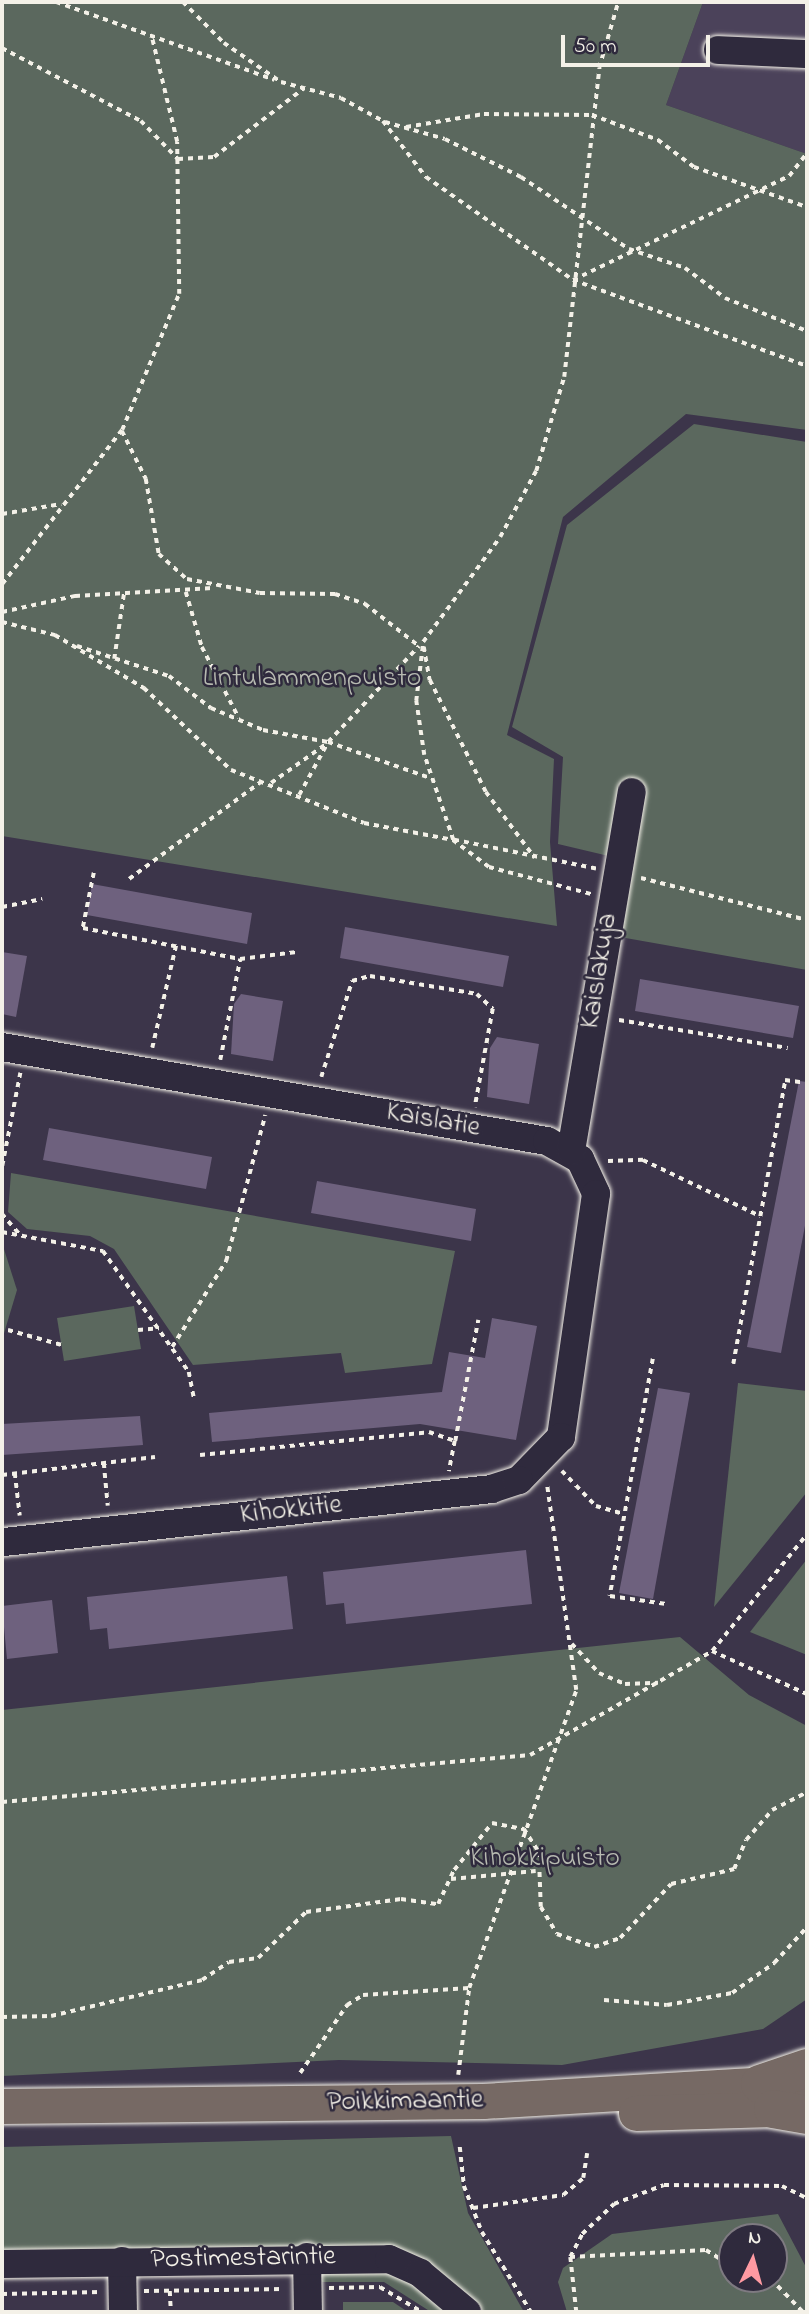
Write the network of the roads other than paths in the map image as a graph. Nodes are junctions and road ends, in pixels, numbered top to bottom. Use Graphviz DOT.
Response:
graph roads {
  1 [pos="718,50"];
  2 [pos="807,54"];
  3 [pos="632,792"];
  4 [pos="13,1049"];
  5 [pos="571,1151"];
  6 [pos="11,1533"];
  7 [pos="807,2068"];
  8 [pos="807,2082"];
  9 [pos="787,2104"];
  10 [pos="2,2106"];
  11 [pos="2,2131"];
  12 [pos="307,2257"];
  13 [pos="122,2261"];
  14 [pos="2,2264"];
  15 [pos="308,2300"];
  16 [pos="122,2302"];
  17 [pos="467,2312"];
  1 -- 2 [label="street"];
  3 -- 5 [label="street, Kaislakuja"];
  4 -- 5 [label="street, Kaislatie"];
  5 -- 6 [label="street, Kihokkitie"];
  7 -- 9 [label="highway"];
  8 -- 9 [label="main road, Poikkimaantie"];
  9 -- 10 [label="main road, Poikkimaantie"];
  9 -- 11 [label="main road, Poikkimaantie"];
  12 -- 13 [label="street, Postimestarintie"];
  12 -- 15 [label="street"];
  12 -- 17 [label="street, Postimestarintie"];
  13 -- 14 [label="street, Postimestarintie"];
  13 -- 16 [label="street"];
}
